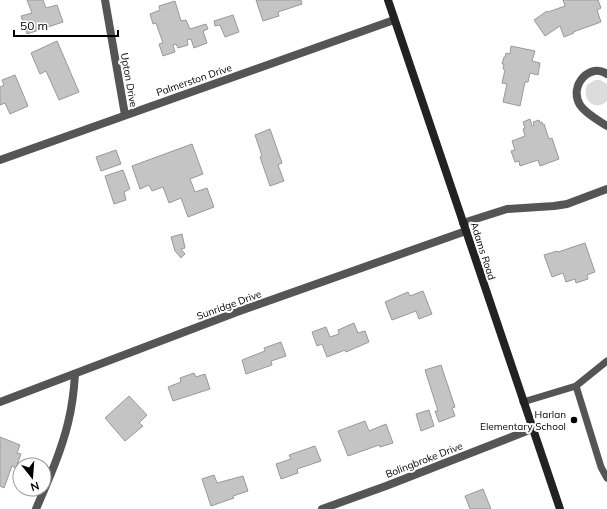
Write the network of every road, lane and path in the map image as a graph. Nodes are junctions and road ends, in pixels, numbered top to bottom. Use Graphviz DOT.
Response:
graph roads {
  1 [pos="105,0"];
  2 [pos="388,0"];
  3 [pos="394,20"];
  4 [pos="607,74"];
  5 [pos="125,115"];
  6 [pos="607,126"];
  7 [pos="0,160"];
  8 [pos="607,189"];
  9 [pos="465,227"];
  10 [pos="607,361"];
  11 [pos="75,374"];
  12 [pos="576,386"];
  13 [pos="0,402"];
  14 [pos="523,402"];
  15 [pos="532,429"];
  16 [pos="607,478"];
  17 [pos="36,509"];
  18 [pos="322,509"];
  19 [pos="560,509"];
  1 -- 5 [label="street, Upton Drive"];
  2 -- 3 [label="street, Adams Road"];
  3 -- 5 [label="street, Palmerston Drive"];
  3 -- 9 [label="street, Adams Road"];
  4 -- 6 [label="street"];
  5 -- 7 [label="street, Palmerston Drive"];
  8 -- 9 [label="street, Sunridge Drive"];
  9 -- 11 [label="street, Sunridge Drive"];
  9 -- 14 [label="street, Adams Road"];
  10 -- 12 [label="lane"];
  11 -- 13 [label="street, Sunridge Drive"];
  11 -- 17 [label="street"];
  12 -- 14 [label="lane"];
  12 -- 16 [label="lane"];
  14 -- 15 [label="street, Adams Road"];
  15 -- 18 [label="street, Bolingbroke Drive"];
  15 -- 19 [label="street, Adams Road"];
}
